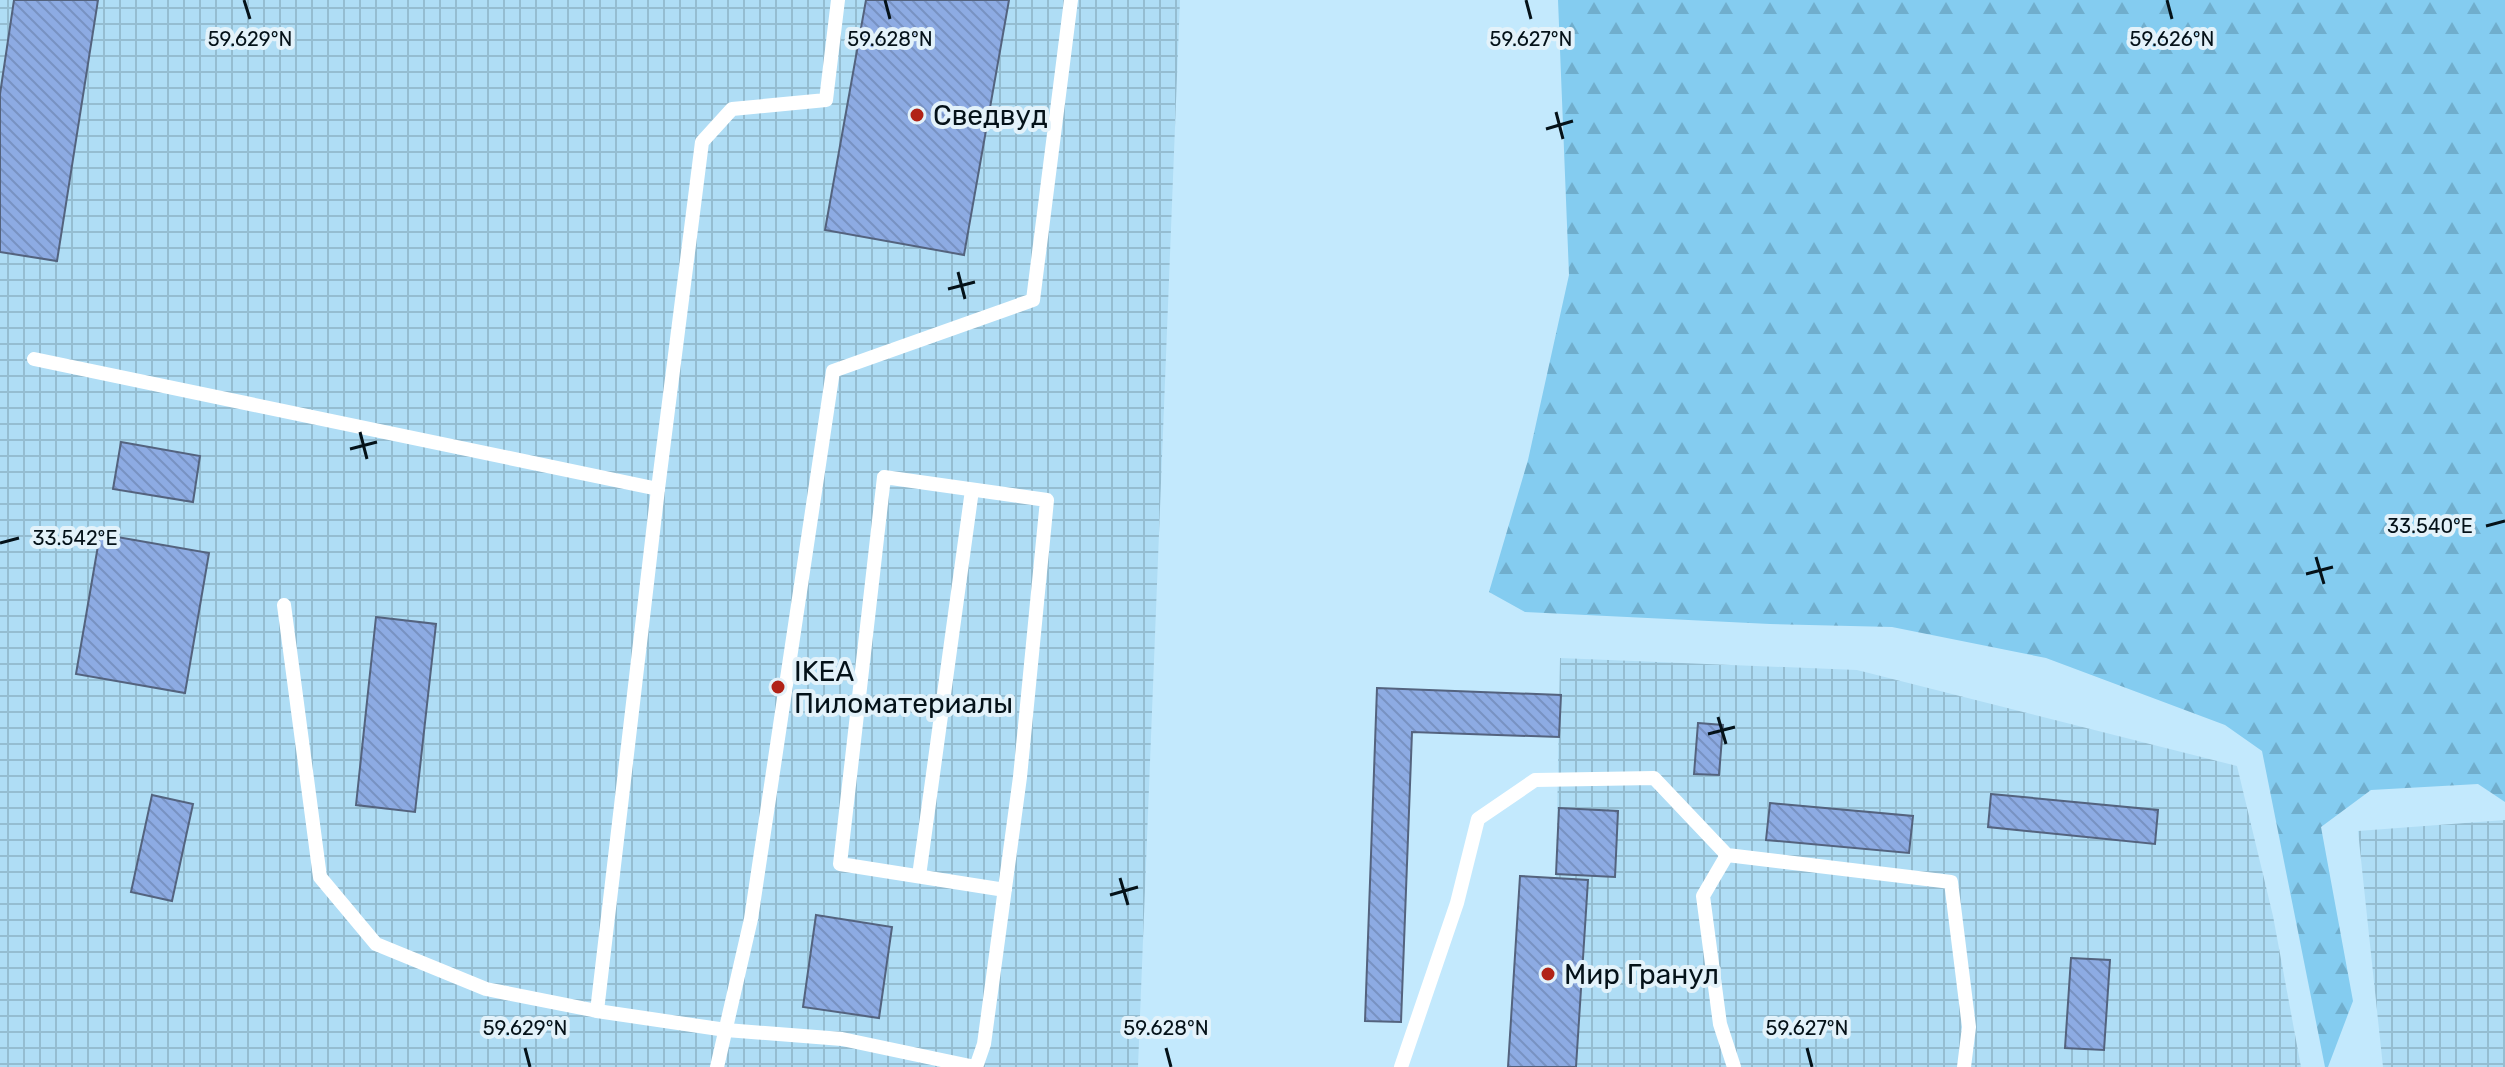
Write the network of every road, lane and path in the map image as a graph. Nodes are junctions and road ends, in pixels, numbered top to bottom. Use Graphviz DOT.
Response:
graph roads {
  1 [pos="838,0"];
  2 [pos="1071,0"];
  3 [pos="34,359"];
  4 [pos="658,489"];
  5 [pos="972,490"];
  6 [pos="284,605"];
  7 [pos="1727,855"];
  8 [pos="919,876"];
  9 [pos="1005,890"];
  10 [pos="597,1011"];
  11 [pos="726,1030"];
  12 [pos="717,1067"];
  13 [pos="976,1067"];
  14 [pos="1401,1067"];
  15 [pos="1734,1067"];
  16 [pos="1964,1067"];
  1 -- 4 [label="lane"];
  2 -- 11 [label="lane"];
  3 -- 4 [label="lane"];
  4 -- 10 [label="lane"];
  5 -- 8 [label="lane"];
  5 -- 8 [label="lane"];
  5 -- 9 [label="lane"];
  6 -- 10 [label="lane"];
  7 -- 14 [label="lane"];
  7 -- 15 [label="lane"];
  7 -- 16 [label="lane"];
  8 -- 9 [label="lane"];
  9 -- 13 [label="lane"];
  10 -- 11 [label="lane"];
  11 -- 12 [label="lane"];
  11 -- 13 [label="lane"];
}
